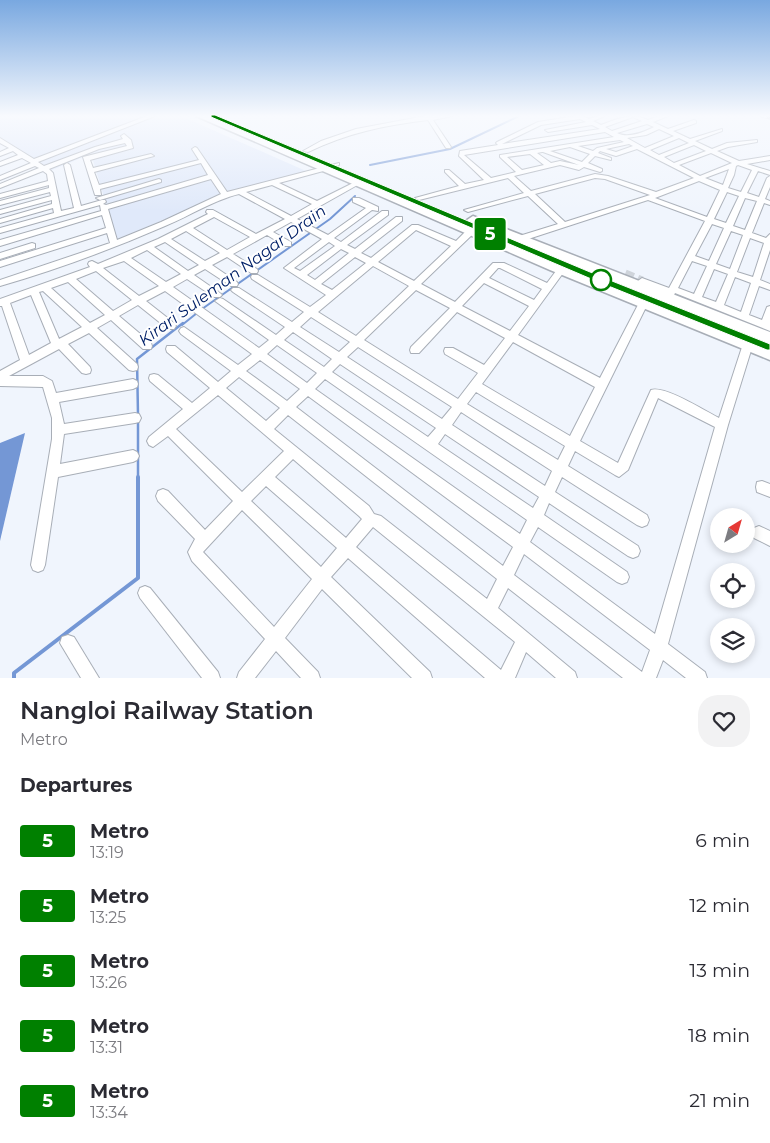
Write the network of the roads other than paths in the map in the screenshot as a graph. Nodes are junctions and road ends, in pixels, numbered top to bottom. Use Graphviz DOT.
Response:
graph roads {
  1 [pos="11,148"];
  2 [pos="56,148"];
  3 [pos="98,148"];
  4 [pos="128,148"];
  5 [pos="282,148"];
  6 [pos="298,148"];
  7 [pos="313,148"];
  8 [pos="478,148"];
  9 [pos="555,148"];
  10 [pos="581,148"];
  11 [pos="624,148"];
  12 [pos="640,148"];
  13 [pos="680,148"];
  14 [pos="705,148"];
  15 [pos="718,148"];
  16 [pos="195,149"];
  17 [pos="542,150"];
  18 [pos="710,150"];
  19 [pos="306,151"];
  20 [pos="531,151"];
  21 [pos="596,151"];
  22 [pos="0,154"];
  23 [pos="151,156"];
  24 [pos="25,157"];
  25 [pos="659,157"];
  26 [pos="770,158"];
  27 [pos="609,159"];
  28 [pos="0,160"];
  29 [pos="202,161"];
  30 [pos="0,164"];
  31 [pos="583,164"];
  32 [pos="735,164"];
  33 [pos="67,165"];
  34 [pos="674,165"];
  35 [pos="550,166"];
  36 [pos="331,167"];
  37 [pos="42,169"];
  38 [pos="756,169"];
  39 [pos="0,170"];
  40 [pos="600,170"];
  41 [pos="91,171"];
  42 [pos="447,171"];
  43 [pos="521,173"];
  44 [pos="770,173"];
  45 [pos="212,176"];
  46 [pos="510,176"];
  47 [pos="0,178"];
  48 [pos="699,178"];
  49 [pos="770,178"];
  50 [pos="158,181"];
  51 [pos="490,181"];
  52 [pos="272,182"];
  53 [pos="356,183"];
  54 [pos="0,186"];
  55 [pos="464,187"];
  56 [pos="97,188"];
  57 [pos="725,188"];
  58 [pos="239,191"];
  59 [pos="54,193"];
  60 [pos="530,194"];
  61 [pos="743,194"];
  62 [pos="657,195"];
  63 [pos="0,196"];
  64 [pos="225,196"];
  65 [pos="418,198"];
  66 [pos="648,198"];
  67 [pos="356,200"];
  68 [pos="766,201"];
  69 [pos="0,203"];
  70 [pos="317,204"];
  71 [pos="102,205"];
  72 [pos="201,207"];
  73 [pos="372,207"];
  74 [pos="78,209"];
  75 [pos="468,210"];
  76 [pos="0,212"];
  77 [pos="385,213"];
  78 [pos="58,214"];
  79 [pos="214,214"];
  80 [pos="290,218"];
  81 [pos="399,219"];
  82 [pos="0,221"];
  83 [pos="709,222"];
  84 [pos="563,224"];
  85 [pos="108,227"];
  86 [pos="415,227"];
  87 [pos="187,228"];
  88 [pos="728,228"];
  89 [pos="0,231"];
  90 [pos="266,231"];
  91 [pos="471,231"];
  92 [pos="748,235"];
  93 [pos="255,237"];
  94 [pos="166,239"];
  95 [pos="329,239"];
  96 [pos="509,239"];
  97 [pos="769,240"];
  98 [pos="0,243"];
  99 [pos="114,244"];
  100 [pos="288,244"];
  101 [pos="457,244"];
  102 [pos="341,245"];
  103 [pos="148,247"];
  104 [pos="355,252"];
  105 [pos="226,253"];
  106 [pos="0,256"];
  107 [pos="82,256"];
  108 [pos="124,257"];
  109 [pos="690,257"];
  110 [pos="372,262"];
  111 [pos="0,264"];
  112 [pos="206,264"];
  113 [pos="712,265"];
  114 [pos="96,267"];
  115 [pos="562,269"];
  116 [pos="732,273"];
  117 [pos="187,274"];
  118 [pos="301,275"];
  119 [pos="68,277"];
  120 [pos="482,278"];
  121 [pos="642,281"];
  122 [pos="754,281"];
  123 [pos="0,284"];
  124 [pos="315,284"];
  125 [pos="416,284"];
  126 [pos="44,286"];
  127 [pos="165,286"];
  128 [pos="770,287"];
  129 [pos="549,288"];
  130 [pos="33,290"];
  131 [pos="671,293"];
  132 [pos="332,294"];
  133 [pos="697,298"];
  134 [pos="139,300"];
  135 [pos="3,302"];
  136 [pos="644,303"];
  137 [pos="536,305"];
  138 [pos="455,306"];
  139 [pos="720,307"];
  140 [pos="770,309"];
  141 [pos="310,312"];
  142 [pos="112,315"];
  143 [pos="744,317"];
  144 [pos="767,326"];
  145 [pos="90,327"];
  146 [pos="292,327"];
  147 [pos="512,336"];
  148 [pos="770,339"];
  149 [pos="277,340"];
  150 [pos="357,341"];
  151 [pos="58,344"];
  152 [pos="748,344"];
  153 [pos="146,346"];
  154 [pos="171,348"];
  155 [pos="415,350"];
  156 [pos="449,352"];
  157 [pos="770,353"];
  158 [pos="260,354"];
  159 [pos="340,358"];
  160 [pos="26,362"];
  161 [pos="133,367"];
  162 [pos="86,370"];
  163 [pos="239,371"];
  164 [pos="325,372"];
  165 [pos="486,372"];
  166 [pos="0,376"];
  167 [pos="154,378"];
  168 [pos="0,381"];
  169 [pos="132,384"];
  170 [pos="602,385"];
  171 [pos="475,386"];
  172 [pos="218,389"];
  173 [pos="308,389"];
  174 [pos="53,398"];
  175 [pos="460,406"];
  176 [pos="288,408"];
  177 [pos="192,410"];
  178 [pos="136,418"];
  179 [pos="722,425"];
  180 [pos="444,427"];
  181 [pos="168,429"];
  182 [pos="266,429"];
  183 [pos="58,430"];
  184 [pos="153,442"];
  185 [pos="430,445"];
  186 [pos="573,445"];
  187 [pos="293,450"];
  188 [pos="133,456"];
  189 [pos="560,469"];
  190 [pos="53,472"];
  191 [pos="266,478"];
  192 [pos="547,494"];
  193 [pos="163,496"];
  194 [pos="243,501"];
  195 [pos="536,517"];
  196 [pos="370,520"];
  197 [pos="642,520"];
  198 [pos="204,540"];
  199 [pos="522,544"];
  200 [pos="346,548"];
  201 [pos="634,551"];
  202 [pos="38,565"];
  203 [pos="506,576"];
  204 [pos="322,577"];
  205 [pos="622,577"];
  206 [pos="145,593"];
  207 [pos="488,610"];
  208 [pos="276,639"];
  209 [pos="524,640"];
  210 [pos="68,643"];
  211 [pos="659,648"];
  212 [pos="91,678"];
  213 [pos="212,678"];
  214 [pos="245,678"];
  215 [pos="312,678"];
  216 [pos="424,678"];
  217 [pos="498,678"];
  218 [pos="506,678"];
  219 [pos="569,678"];
  220 [pos="636,678"];
  221 [pos="648,678"];
  222 [pos="700,678"];
  1 -- 24 [label="street"];
  2 -- 24 [label="street"];
  3 -- 37 [label="street"];
  4 -- 41 [label="street"];
  5 -- 36 [label="highway"];
  6 -- 19 [label="highway"];
  7 -- 19 [label="street"];
  8 -- 51 [label="street"];
  9 -- 17 [label="street"];
  10 -- 21 [label="street"];
  11 -- 21 [label="street"];
  12 -- 25 [label="street"];
  13 -- 25 [label="street"];
  14 -- 18 [label="street"];
  15 -- 18 [label="street"];
  16 -- 29 [label="street"];
  17 -- 20 [label="street"];
  17 -- 31 [label="street"];
  18 -- 32 [label="street"];
  18 -- 34 [label="street"];
  19 -- 36 [label="highway"];
  20 -- 35 [label="street"];
  20 -- 43 [label="street"];
  21 -- 27 [label="street"];
  21 -- 31 [label="street"];
  22 -- 24 [label="street"];
  23 -- 41 [label="street"];
  24 -- 28 [label="street"];
  24 -- 30 [label="street"];
  24 -- 37 [label="street"];
  24 -- 39 [label="street"];
  24 -- 47 [label="street"];
  25 -- 34 [label="street"];
  26 -- 32 [label="street"];
  29 -- 45 [label="street"];
  29 -- 56 [label="street"];
  31 -- 35 [label="street"];
  31 -- 40 [label="street"];
  32 -- 38 [label="street"];
  32 -- 48 [label="street"];
  32 -- 57 [label="street"];
  33 -- 74 [label="street"];
  34 -- 48 [label="street"];
  35 -- 43 [label="street"];
  36 -- 52 [label="street"];
  36 -- 53 [label="highway"];
  36 -- 65 [label="highway"];
  37 -- 54 [label="street"];
  37 -- 59 [label="street"];
  38 -- 44 [label="street"];
  38 -- 61 [label="street"];
  41 -- 56 [label="street"];
  42 -- 55 [label="street"];
  43 -- 46 [label="street"];
  45 -- 64 [label="street"];
  45 -- 71 [label="street"];
  46 -- 51 [label="street"];
  46 -- 60 [label="street"];
  48 -- 57 [label="street"];
  48 -- 62 [label="street"];
  49 -- 68 [label="street"];
  50 -- 71 [label="street"];
  51 -- 55 [label="street"];
  52 -- 58 [label="street"];
  52 -- 70 [label="street"];
  53 -- 70 [label="street"];
  53 -- 91 [label="highway"];
  55 -- 65 [label="street"];
  56 -- 71 [label="street"];
  57 -- 61 [label="street"];
  57 -- 83 [label="street"];
  58 -- 64 [label="street"];
  58 -- 80 [label="street"];
  59 -- 63 [label="street"];
  59 -- 69 [label="street"];
  59 -- 76 [label="street"];
  59 -- 78 [label="street"];
  59 -- 82 [label="street"];
  60 -- 62 [label="street"];
  60 -- 75 [label="street"];
  60 -- 84 [label="street"];
  61 -- 68 [label="street"];
  61 -- 88 [label="street"];
  62 -- 66 [label="street"];
  64 -- 72 [label="street"];
  65 -- 96 [label="highway"];
  66 -- 83 [label="street"];
  66 -- 84 [label="street"];
  67 -- 73 [label="street"];
  68 -- 92 [label="street"];
  70 -- 80 [label="street"];
  71 -- 74 [label="street"];
  71 -- 85 [label="street"];
  71 -- 98 [label="street"];
  72 -- 79 [label="street"];
  72 -- 99 [label="street"];
  73 -- 77 [label="street"];
  73 -- 95 [label="street"];
  74 -- 78 [label="street"];
  77 -- 81 [label="street"];
  77 -- 102 [label="street"];
  78 -- 89 [label="street"];
  79 -- 87 [label="street"];
  79 -- 93 [label="street"];
  80 -- 90 [label="street"];
  80 -- 95 [label="street"];
  81 -- 86 [label="street"];
  81 -- 104 [label="street"];
  83 -- 88 [label="street"];
  83 -- 109 [label="street"];
  84 -- 96 [label="street"];
  85 -- 99 [label="street"];
  85 -- 106 [label="street"];
  85 -- 111 [label="street"];
  86 -- 101 [label="street"];
  86 -- 110 [label="street"];
  87 -- 94 [label="street"];
  87 -- 105 [label="street"];
  88 -- 92 [label="street"];
  88 -- 113 [label="street"];
  90 -- 93 [label="street"];
  90 -- 100 [label="street"];
  91 -- 96 [label="highway"];
  91 -- 101 [label="street"];
  92 -- 97 [label="street"];
  92 -- 116 [label="street"];
  93 -- 105 [label="street"];
  94 -- 103 [label="street"];
  94 -- 112 [label="street"];
  95 -- 102 [label="street"];
  95 -- 118 [label="street"];
  96 -- 115 [label="highway"];
  96 -- 131 [label="highway"];
  97 -- 122 [label="street"];
  99 -- 107 [label="street"];
  101 -- 125 [label="street"];
  102 -- 104 [label="street"];
  102 -- 118 [label="street"];
  103 -- 108 [label="street"];
  103 -- 117 [label="street"];
  104 -- 110 [label="street"];
  104 -- 124 [label="street"];
  105 -- 112 [label="street"];
  105 -- 141 [label="street"];
  107 -- 114 [label="street"];
  107 -- 123 [label="street"];
  108 -- 114 [label="street"];
  108 -- 127 [label="street"];
  109 -- 113 [label="street"];
  109 -- 131 [label="street"];
  110 -- 125 [label="street"];
  110 -- 132 [label="street"];
  112 -- 117 [label="street"];
  112 -- 146 [label="street"];
  113 -- 116 [label="street"];
  113 -- 133 [label="street"];
  114 -- 119 [label="street"];
  114 -- 134 [label="street"];
  115 -- 129 [label="street"];
  115 -- 136 [label="highway"];
  116 -- 122 [label="street"];
  116 -- 139 [label="street"];
  117 -- 127 [label="street"];
  117 -- 149 [label="street"];
  118 -- 124 [label="street"];
  119 -- 126 [label="street"];
  119 -- 142 [label="street"];
  120 -- 129 [label="street"];
  120 -- 137 [label="street"];
  120 -- 138 [label="street"];
  121 -- 131 [label="street"];
  122 -- 128 [label="street"];
  122 -- 143 [label="street"];
  124 -- 132 [label="street"];
  125 -- 138 [label="street"];
  125 -- 150 [label="street"];
  126 -- 130 [label="street"];
  126 -- 145 [label="street"];
  127 -- 134 [label="street"];
  127 -- 158 [label="street"];
  129 -- 137 [label="street"];
  130 -- 135 [label="street"];
  130 -- 151 [label="street"];
  131 -- 133 [label="street"];
  131 -- 148 [label="highway"];
  132 -- 141 [label="street"];
  133 -- 139 [label="street"];
  134 -- 142 [label="street"];
  134 -- 163 [label="street"];
  135 -- 160 [label="street"];
  136 -- 152 [label="highway"];
  136 -- 170 [label="street"];
  137 -- 147 [label="street"];
  138 -- 147 [label="street"];
  138 -- 155 [label="street"];
  139 -- 143 [label="street"];
  140 -- 144 [label="street"];
  141 -- 146 [label="street"];
  141 -- 150 [label="street"];
  142 -- 145 [label="street"];
  142 -- 153 [label="street"];
  143 -- 144 [label="street"];
  145 -- 151 [label="street"];
  145 -- 161 [label="street"];
  146 -- 149 [label="street"];
  146 -- 159 [label="street"];
  147 -- 165 [label="street"];
  147 -- 170 [label="street"];
  149 -- 158 [label="street"];
  149 -- 164 [label="street"];
  150 -- 159 [label="street"];
  150 -- 175 [label="street"];
  151 -- 160 [label="street"];
  151 -- 162 [label="street"];
  152 -- 157 [label="highway"];
  152 -- 179 [label="street"];
  154 -- 172 [label="street"];
  156 -- 165 [label="street"];
  158 -- 163 [label="street"];
  158 -- 173 [label="street"];
  159 -- 164 [label="street"];
  159 -- 180 [label="street"];
  160 -- 166 [label="street"];
  163 -- 172 [label="street"];
  163 -- 176 [label="street"];
  164 -- 173 [label="street"];
  164 -- 185 [label="street"];
  165 -- 171 [label="street"];
  167 -- 177 [label="street"];
  168 -- 174 [label="street"];
  169 -- 174 [label="street"];
  170 -- 186 [label="street"];
  171 -- 175 [label="street"];
  171 -- 186 [label="street"];
  172 -- 177 [label="street"];
  172 -- 182 [label="street"];
  173 -- 176 [label="street"];
  173 -- 199 [label="street"];
  174 -- 183 [label="street"];
  175 -- 180 [label="street"];
  175 -- 189 [label="street"];
  176 -- 182 [label="street"];
  176 -- 203 [label="street"];
  177 -- 181 [label="street"];
  178 -- 183 [label="street"];
  179 -- 186 [label="street"];
  179 -- 211 [label="street"];
  180 -- 185 [label="street"];
  180 -- 192 [label="street"];
  181 -- 184 [label="street"];
  181 -- 194 [label="street"];
  182 -- 187 [label="street"];
  183 -- 190 [label="street"];
  185 -- 195 [label="street"];
  186 -- 189 [label="street"];
  187 -- 191 [label="street"];
  187 -- 196 [label="street"];
  188 -- 190 [label="street"];
  189 -- 192 [label="street"];
  189 -- 197 [label="street"];
  190 -- 202 [label="street"];
  191 -- 194 [label="street"];
  191 -- 200 [label="street"];
  192 -- 195 [label="street"];
  192 -- 201 [label="street"];
  193 -- 198 [label="street"];
  194 -- 198 [label="street"];
  194 -- 204 [label="street"];
  195 -- 199 [label="street"];
  195 -- 205 [label="street"];
  196 -- 200 [label="street"];
  196 -- 207 [label="street"];
  198 -- 208 [label="street"];
  199 -- 203 [label="street"];
  199 -- 211 [label="street"];
  200 -- 204 [label="street"];
  200 -- 217 [label="street"];
  203 -- 207 [label="street"];
  203 -- 220 [label="street"];
  204 -- 208 [label="street"];
  204 -- 216 [label="street"];
  206 -- 213 [label="street"];
  207 -- 209 [label="street"];
  208 -- 214 [label="street"];
  208 -- 215 [label="street"];
  209 -- 218 [label="street"];
  209 -- 219 [label="street"];
  210 -- 212 [label="street"];
  211 -- 221 [label="street"];
  211 -- 222 [label="street"];
}
